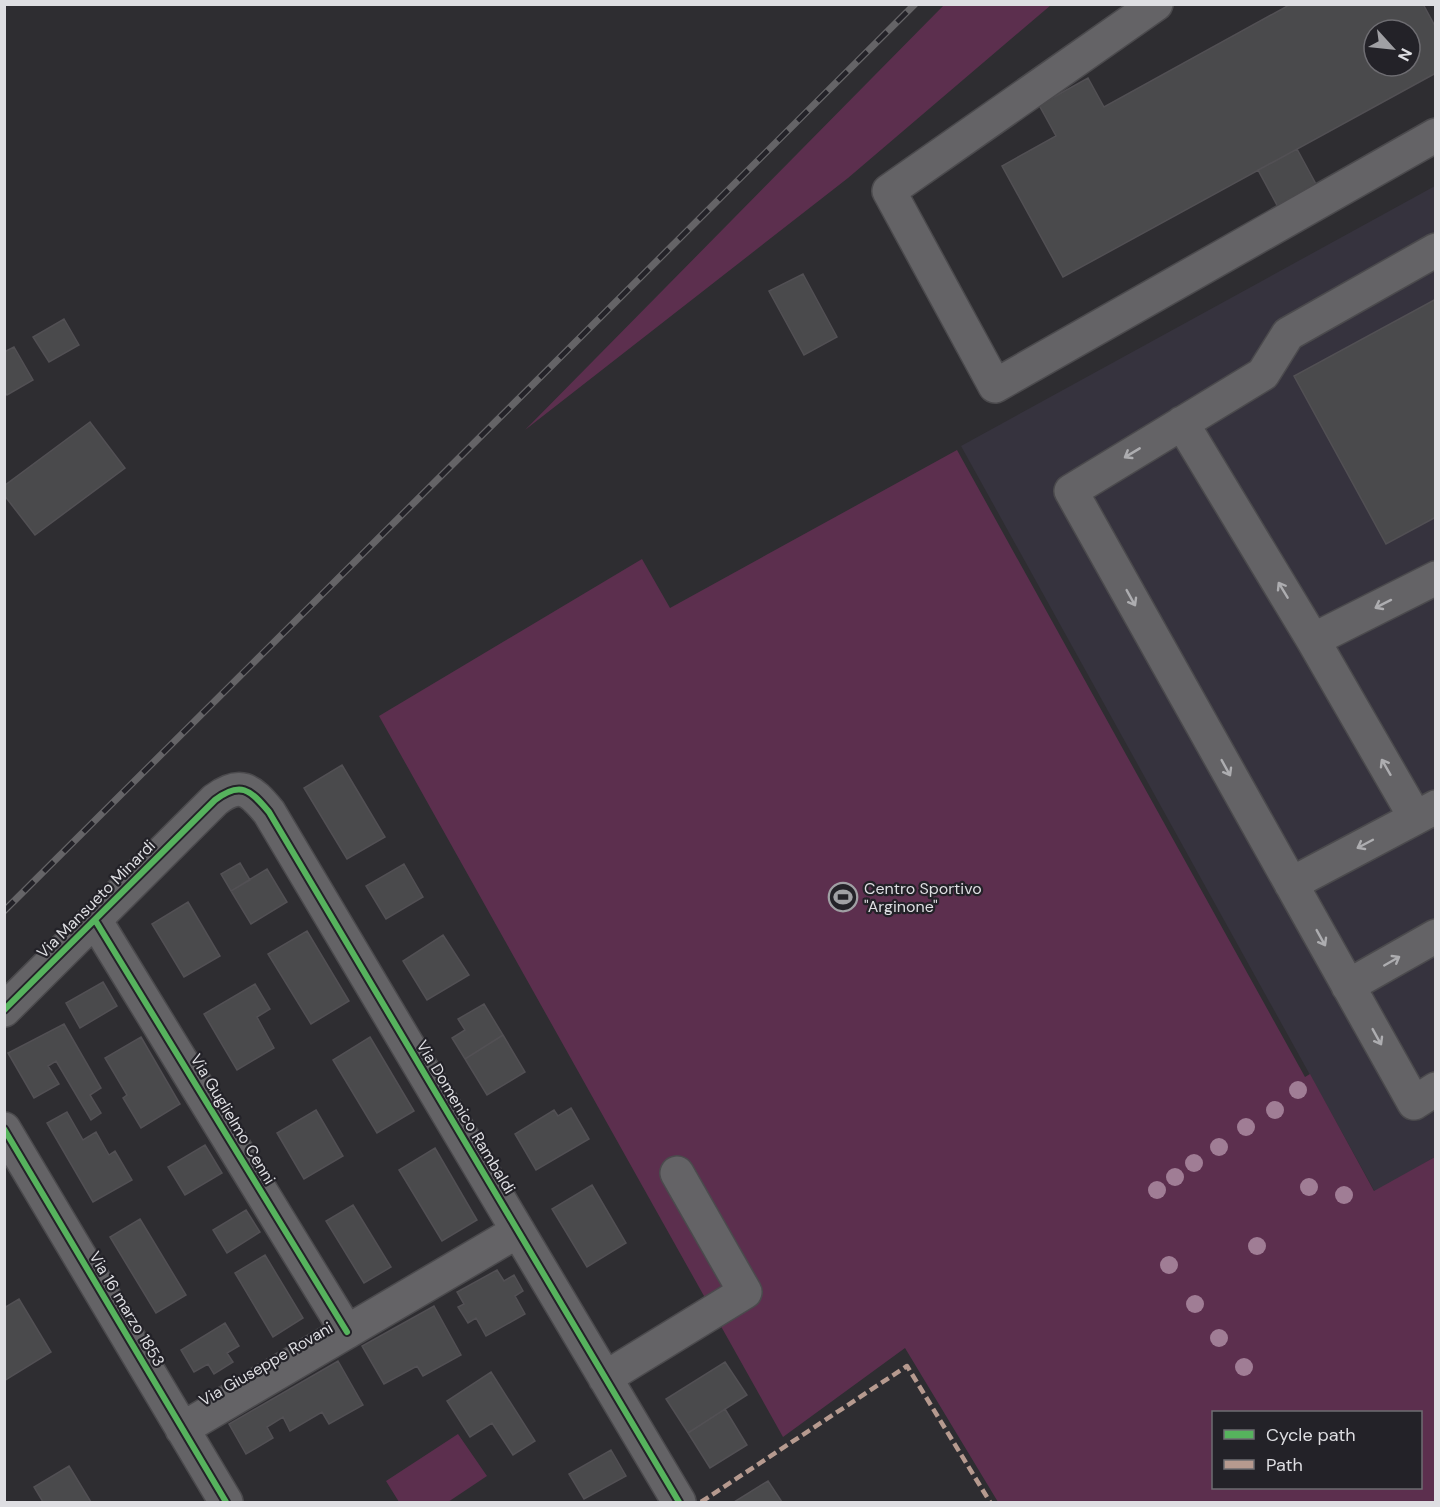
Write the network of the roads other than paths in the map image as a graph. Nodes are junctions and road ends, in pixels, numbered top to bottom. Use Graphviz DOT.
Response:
graph roads {
  1 [pos="1156,4"];
  2 [pos="1436,135"];
  3 [pos="1436,250"];
  4 [pos="1182,423"];
  5 [pos="1436,578"];
  6 [pos="1313,640"];
  7 [pos="207,807"];
  8 [pos="1425,812"];
  9 [pos="1291,884"];
  10 [pos="95,920"];
  11 [pos="1436,936"];
  12 [pos="1348,986"];
  13 [pos="4,1010"];
  14 [pos="1436,1089"];
  15 [pos="4,1129"];
  16 [pos="677,1173"];
  17 [pos="518,1231"];
  18 [pos="347,1332"];
  19 [pos="605,1378"];
  20 [pos="182,1429"];
  21 [pos="226,1503"];
  22 [pos="679,1503"];
  1 -- 2 [label="street"];
  3 -- 4 [label="street"];
  6 -- 4 [label="street, one-way"];
  4 -- 9 [label="street, one-way"];
  5 -- 6 [label="street, one-way"];
  8 -- 6 [label="street, one-way"];
  7 -- 10 [label="street, Via Mansueto Minardi"];
  7 -- 17 [label="street, Via Domenico Rambaldi"];
  8 -- 9 [label="street, one-way"];
  9 -- 12 [label="street, one-way"];
  10 -- 13 [label="street, Via Mansueto Minardi"];
  10 -- 18 [label="street, Via Guglielmo Cenni"];
  12 -- 11 [label="street, one-way"];
  12 -- 14 [label="street, one-way"];
  15 -- 20 [label="street, Via 16 marzo 1853"];
  16 -- 19 [label="street"];
  17 -- 18 [label="street, Via Giuseppe Rovani"];
  17 -- 19 [label="street, Via Domenico Rambaldi"];
  18 -- 20 [label="street, Via Giuseppe Rovani"];
  19 -- 22 [label="street, Via Domenico Rambaldi"];
  20 -- 21 [label="street, Via 16 marzo 1853"];
}
